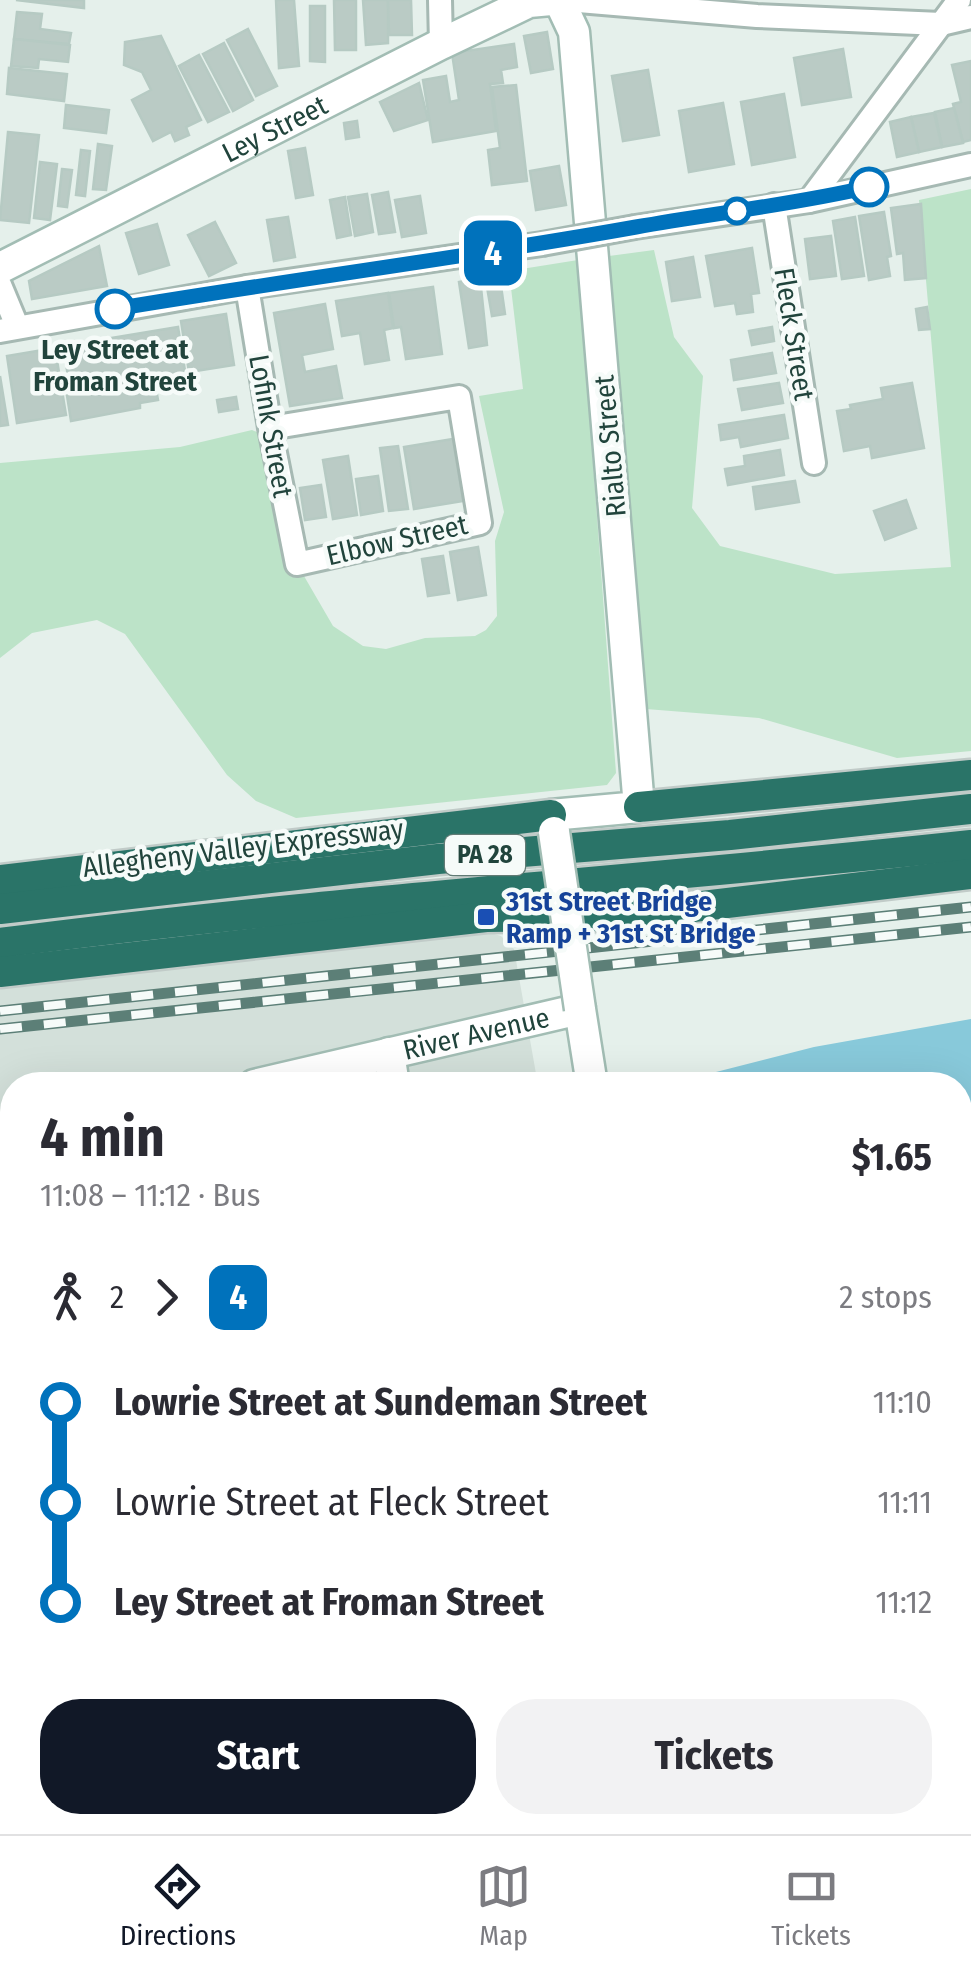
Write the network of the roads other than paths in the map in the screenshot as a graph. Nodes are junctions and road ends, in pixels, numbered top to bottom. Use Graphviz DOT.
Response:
graph roads {
  1 [pos="440,0"];
  2 [pos="551,0"];
  3 [pos="563,0"];
  4 [pos="959,0"];
  5 [pos="971,17"];
  6 [pos="941,24"];
  7 [pos="441,44"];
  8 [pos="971,164"];
  9 [pos="808,201"];
  10 [pos="774,205"];
  11 [pos="0,268"];
  12 [pos="0,284"];
  13 [pos="247,287"];
  14 [pos="8,329"];
  15 [pos="270,428"];
  16 [pos="814,462"];
  17 [pos="297,564"];
  18 [pos="971,775"];
  19 [pos="639,807"];
  20 [pos="971,809"];
  21 [pos="553,824"];
  22 [pos="971,845"];
  23 [pos="971,874"];
  24 [pos="0,880"];
  25 [pos="0,909"];
  26 [pos="565,916"];
  27 [pos="0,943"];
  28 [pos="0,972"];
  29 [pos="580,1009"];
  30 [pos="390,1053"];
  31 [pos="309,1072"];
  32 [pos="392,1072"];
  33 [pos="590,1072"];
  1 -- 7 [label="street"];
  2 -- 7 [label="street, Ley Street"];
  3 -- 6 [label="street"];
  3 -- 19 [label="street, Rialto Street"];
  4 -- 6 [label="street"];
  5 -- 6 [label="street"];
  6 -- 9 [label="street"];
  7 -- 11 [label="street, Ley Street"];
  8 -- 9 [label="street"];
  9 -- 10 [label="street"];
  10 -- 13 [label="street, bridge"];
  10 -- 16 [label="street, Fleck Street"];
  12 -- 14 [label="street"];
  13 -- 14 [label="street"];
  13 -- 15 [label="street, Lofink Street"];
  15 -- 17 [label="street, Lofink Street"];
  15 -- 17 [label="street, Elbow Street"];
  18 -- 19 [label="highway"];
  19 -- 21 [label="street"];
  20 -- 25 [label="highway, Allegheny Valley Expressway / PA 28"];
  21 -- 24 [label="highway"];
  21 -- 26 [label="street, bridge"];
  22 -- 27 [label="highway, PA 28"];
  23 -- 26 [label="highway"];
  26 -- 28 [label="highway"];
  26 -- 29 [label="street, bridge"];
  29 -- 30 [label="street, River Avenue"];
  29 -- 33 [label="street"];
  30 -- 31 [label="street, River Avenue"];
  30 -- 32 [label="street"];
}
